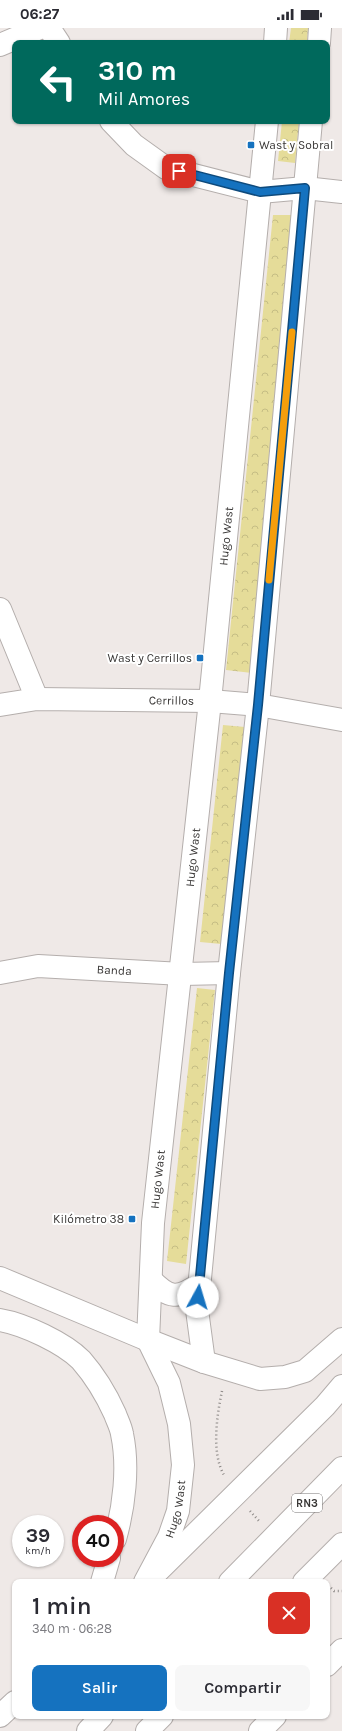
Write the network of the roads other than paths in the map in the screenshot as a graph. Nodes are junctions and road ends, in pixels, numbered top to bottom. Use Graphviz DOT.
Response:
graph roads {
  1 [pos="40,28"];
  2 [pos="49,28"];
  3 [pos="276,28"];
  4 [pos="320,28"];
  5 [pos="57,40"];
  6 [pos="275,40"];
  7 [pos="319,40"];
  8 [pos="0,45"];
  9 [pos="114,124"];
  10 [pos="267,124"];
  11 [pos="311,124"];
  12 [pos="305,188"];
  13 [pos="260,192"];
  14 [pos="342,192"];
  15 [pos="0,609"];
  16 [pos="37,698"];
  17 [pos="210,701"];
  18 [pos="0,705"];
  19 [pos="258,705"];
  20 [pos="342,720"];
  21 [pos="0,973"];
  22 [pos="229,973"];
  23 [pos="182,974"];
  24 [pos="0,1278"];
  25 [pos="151,1280"];
  26 [pos="200,1284"];
  27 [pos="0,1320"];
  28 [pos="342,1339"];
  29 [pos="148,1340"];
  30 [pos="204,1362"];
  31 [pos="342,1386"];
  32 [pos="342,1468"];
  33 [pos="120,1515"];
  34 [pos="342,1544"];
  35 [pos="106,1567"];
  36 [pos="103,1579"];
  37 [pos="147,1579"];
  38 [pos="151,1579"];
  39 [pos="233,1579"];
  40 [pos="307,1579"];
  41 [pos="342,1650"];
  42 [pos="330,1663"];
  43 [pos="12,1705"];
  44 [pos="0,1716"];
  45 [pos="99,1719"];
  46 [pos="159,1719"];
  47 [pos="273,1719"];
  48 [pos="88,1731"];
  49 [pos="147,1731"];
  50 [pos="260,1731"];
  1 -- 8 [label="main road"];
  2 -- 5 [label="main road"];
  3 -- 6 [label="main road"];
  4 -- 7 [label="main road"];
  9 -- 13 [label="main road"];
  10 -- 13 [label="main road, Hugo Wast"];
  11 -- 12 [label="main road"];
  12 -- 13 [label="main road"];
  12 -- 14 [label="main road"];
  12 -- 19 [label="main road"];
  13 -- 17 [label="main road, Hugo Wast"];
  15 -- 16 [label="main road"];
  16 -- 17 [label="main road, Cerrillos"];
  16 -- 18 [label="main road, Cerrillos"];
  17 -- 19 [label="main road, Cerrillos"];
  17 -- 23 [label="main road, Hugo Wast"];
  19 -- 20 [label="main road, Cerrillos"];
  19 -- 22 [label="main road"];
  21 -- 23 [label="main road, Banda"];
  22 -- 23 [label="main road, Banda"];
  22 -- 26 [label="main road"];
  23 -- 25 [label="main road, Hugo Wast"];
  24 -- 29 [label="main road"];
  25 -- 26 [label="main road"];
  25 -- 29 [label="main road, Hugo Wast"];
  26 -- 30 [label="main road"];
  27 -- 33 [label="main road"];
  28 -- 30 [label="main road"];
  29 -- 30 [label="main road"];
  29 -- 37 [label="main road, Hugo Wast"];
  31 -- 38 [label="main road"];
  32 -- 39 [label="main road, RN3"];
  34 -- 40 [label="main road"];
  35 -- 36 [label="main road"];
  41 -- 42 [label="main road"];
  43 -- 44 [label="main road"];
  45 -- 48 [label="main road"];
  46 -- 49 [label="main road"];
  47 -- 50 [label="main road"];
}
